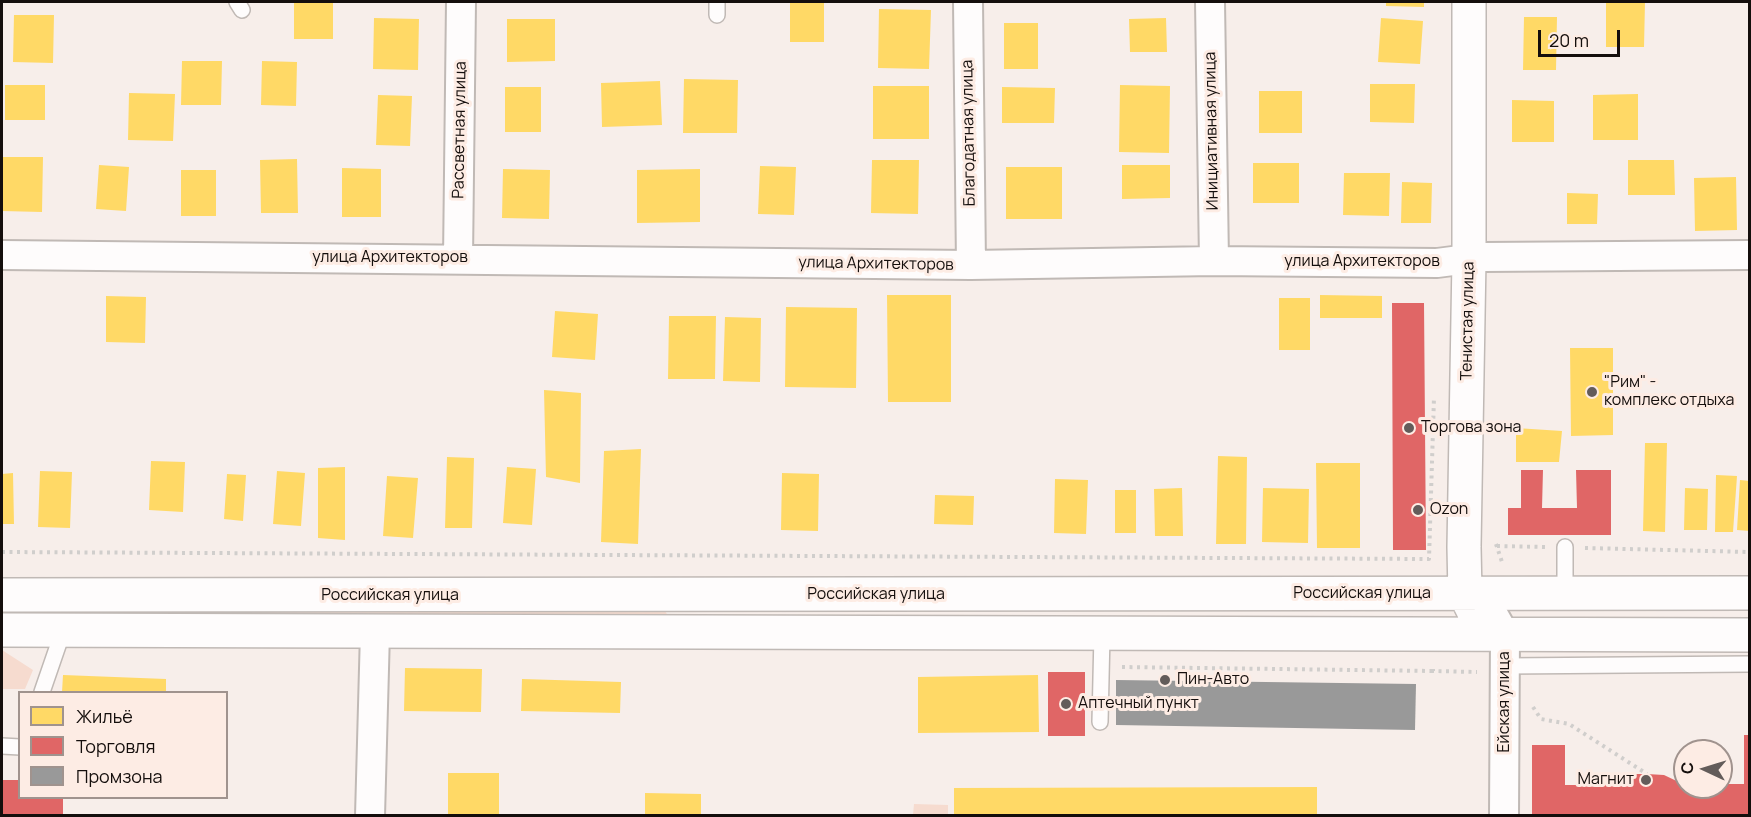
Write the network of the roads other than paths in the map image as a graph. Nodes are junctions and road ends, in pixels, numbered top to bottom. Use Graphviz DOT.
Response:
graph roads {
  1 [pos="461,2"];
  2 [pos="968,2"];
  3 [pos="1210,2"];
  4 [pos="1469,2"];
  5 [pos="2,255"];
  6 [pos="1749,255"];
  7 [pos="458,259"];
  8 [pos="1469,259"];
  9 [pos="1214,261"];
  10 [pos="971,265"];
  11 [pos="1565,547"];
  12 [pos="1749,593"];
  13 [pos="1474,594"];
  14 [pos="1564,594"];
  15 [pos="2,595"];
  16 [pos="2,630"];
  17 [pos="63,631"];
  18 [pos="375,632"];
  19 [pos="1102,634"];
  20 [pos="1749,635"];
  21 [pos="1499,645"];
  22 [pos="1749,664"];
  23 [pos="43,691"];
  24 [pos="1100,722"];
  25 [pos="2,746"];
  26 [pos="18,747"];
  27 [pos="370,816"];
  28 [pos="1504,816"];
  1 -- 7 [label="street, Рассветная улица"];
  2 -- 10 [label="street, Благодатная улица"];
  3 -- 9 [label="street, Инициативная улица"];
  4 -- 8 [label="main road, Тенистая улица"];
  5 -- 7 [label="street, улица Архитекторов"];
  6 -- 8 [label="street, улица Архитекторов"];
  7 -- 10 [label="street, улица Архитекторов"];
  8 -- 9 [label="street, улица Архитекторов"];
  8 -- 13 [label="main road, Тенистая улица"];
  9 -- 10 [label="street, улица Архитекторов"];
  11 -- 14 [label="lane"];
  12 -- 14 [label="main road, Российская улица"];
  13 -- 14 [label="main road, Российская улица"];
  13 -- 15 [label="main road, Российская улица"];
  13 -- 21 [label="main road, Тенистая улица"];
  16 -- 17 [label="main road"];
  17 -- 18 [label="main road"];
  17 -- 23 [label="lane"];
  18 -- 19 [label="main road"];
  18 -- 27 [label="street"];
  19 -- 21 [label="main road"];
  19 -- 24 [label="lane"];
  20 -- 21 [label="main road"];
  21 -- 22 [label="lane"];
  21 -- 28 [label="street, Ейская улица"];
  25 -- 26 [label="lane"];
}
